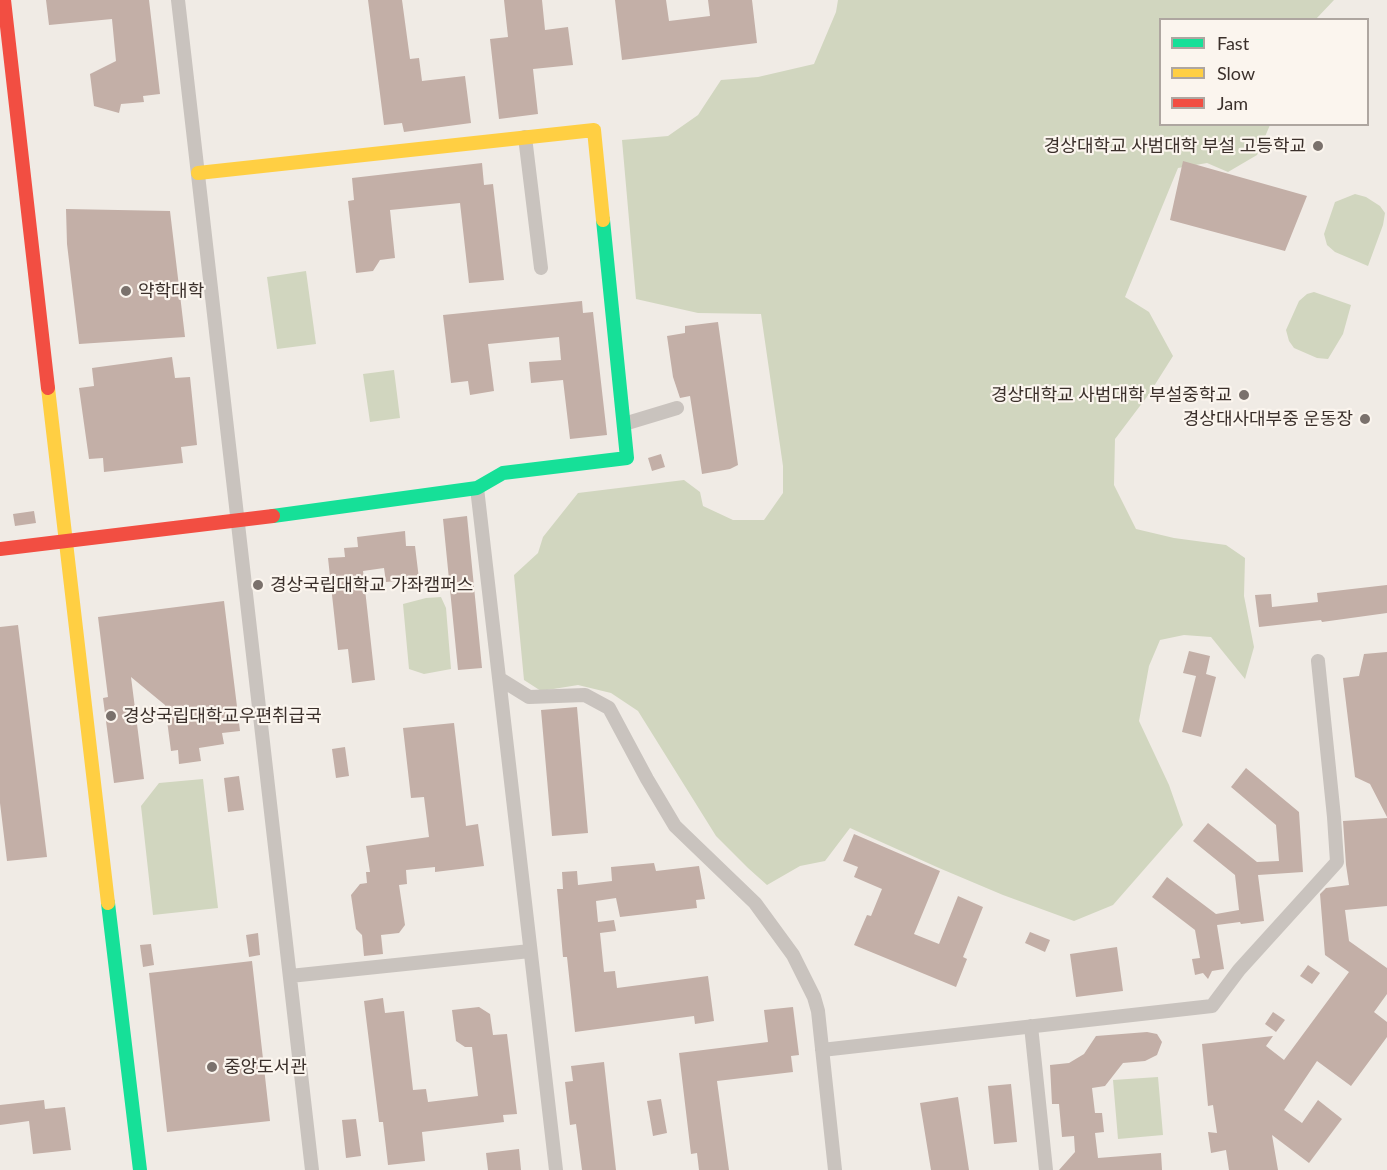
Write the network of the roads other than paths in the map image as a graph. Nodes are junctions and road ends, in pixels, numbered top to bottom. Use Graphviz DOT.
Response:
graph roads {
  1 [pos="4,0"];
  2 [pos="178,0"];
  3 [pos="525,137"];
  4 [pos="198,173"];
  5 [pos="542,268"];
  6 [pos="677,408"];
  7 [pos="624,424"];
  8 [pos="477,488"];
  9 [pos="238,520"];
  10 [pos="65,541"];
  11 [pos="0,549"];
  12 [pos="1318,661"];
  13 [pos="500,679"];
  14 [pos="530,951"];
  15 [pos="290,976"];
  16 [pos="1031,1026"];
  17 [pos="822,1050"];
  18 [pos="140,1170"];
  19 [pos="312,1170"];
  20 [pos="556,1170"];
  21 [pos="835,1170"];
  22 [pos="1046,1170"];
  1 -- 10 [label="street"];
  2 -- 4 [label="street"];
  3 -- 4 [label="street"];
  3 -- 5 [label="street"];
  3 -- 7 [label="street"];
  4 -- 9 [label="street"];
  6 -- 7 [label="street"];
  7 -- 8 [label="street"];
  8 -- 9 [label="street"];
  8 -- 13 [label="street"];
  9 -- 10 [label="street"];
  9 -- 15 [label="street"];
  10 -- 11 [label="street"];
  10 -- 18 [label="street"];
  12 -- 16 [label="street"];
  13 -- 14 [label="street"];
  13 -- 17 [label="street"];
  14 -- 15 [label="street"];
  14 -- 20 [label="street"];
  15 -- 19 [label="street"];
  16 -- 17 [label="street"];
  16 -- 22 [label="street"];
  17 -- 21 [label="street"];
}
